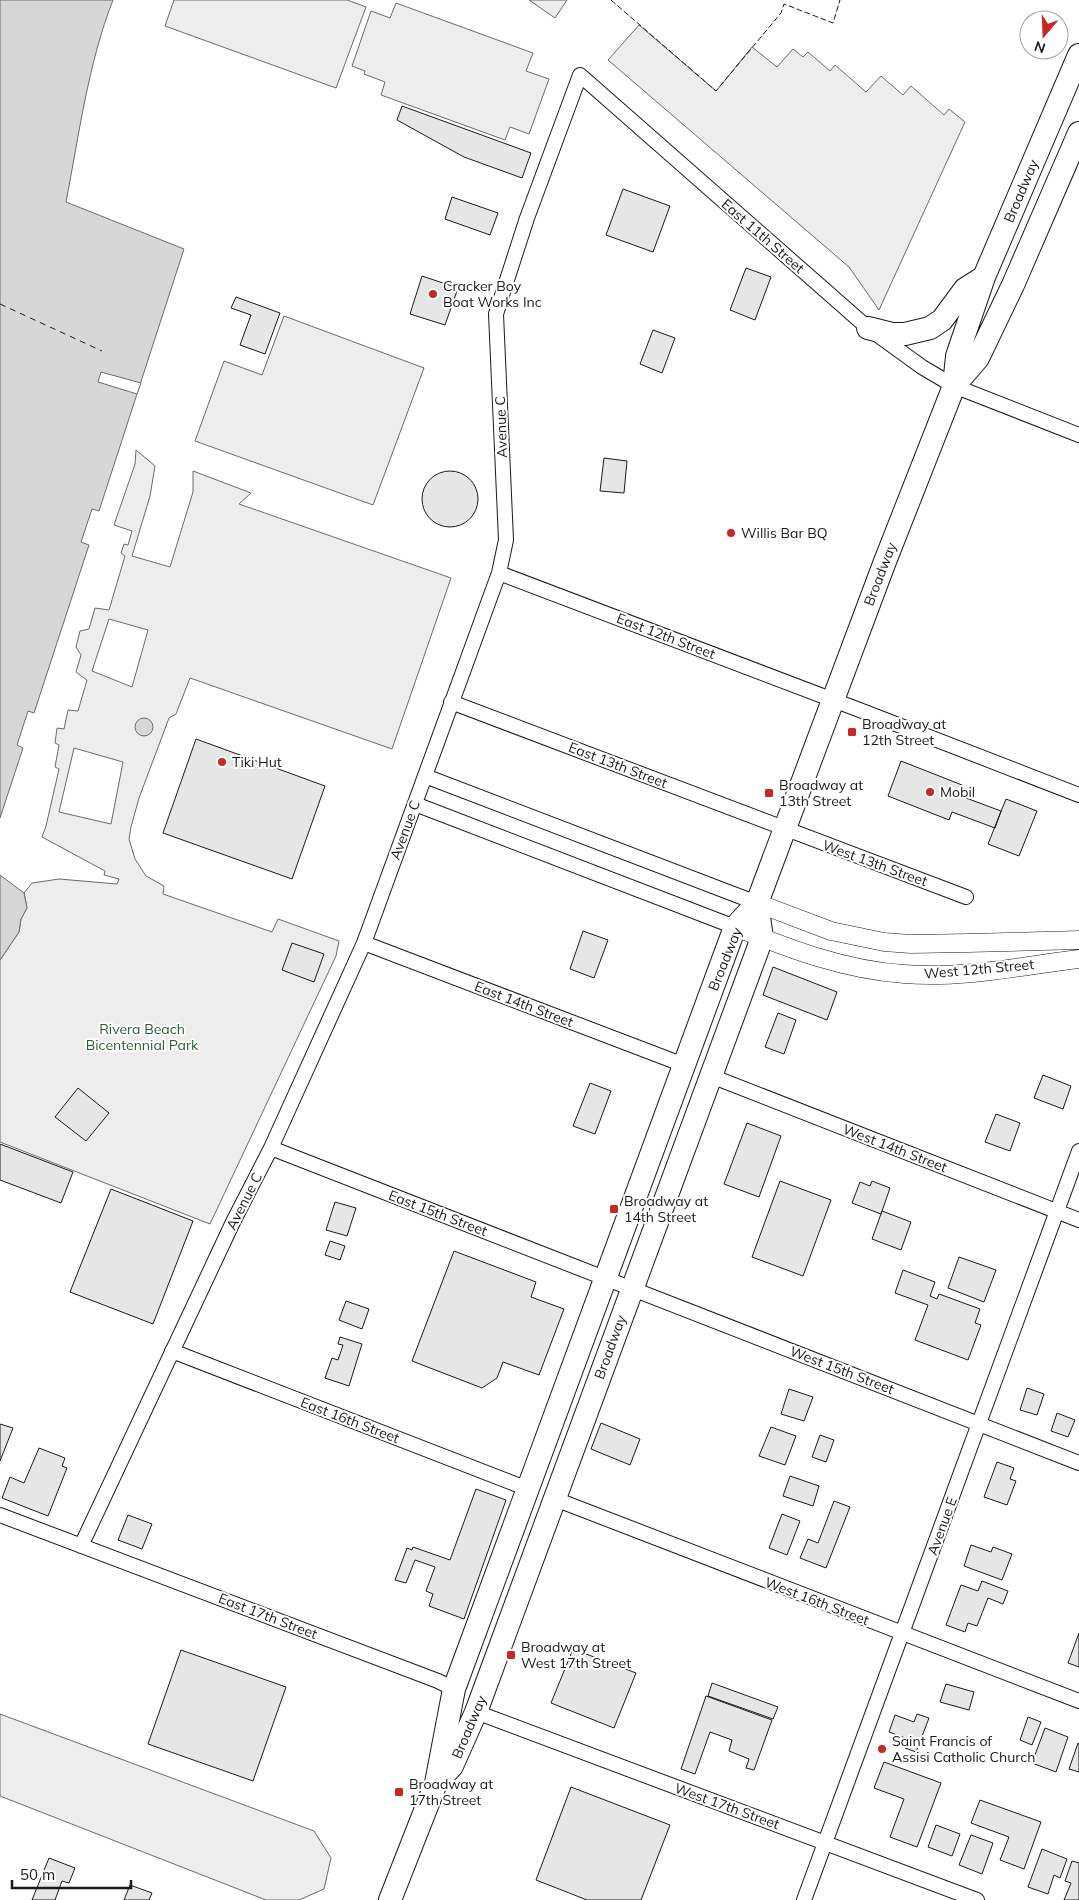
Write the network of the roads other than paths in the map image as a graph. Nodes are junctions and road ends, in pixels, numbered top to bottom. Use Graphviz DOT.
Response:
graph roads {
  1 [pos="1077,60"];
  2 [pos="580,75"];
  3 [pos="1079,133"];
  4 [pos="984,277"];
  5 [pos="868,328"];
  6 [pos="954,386"];
  7 [pos="1079,435"];
  8 [pos="499,573"];
  9 [pos="833,700"];
  10 [pos="451,702"];
  11 [pos="424,776"];
  12 [pos="1079,795"];
  13 [pos="415,804"];
  14 [pos="785,829"];
  15 [pos="966,897"];
  16 [pos="758,903"];
  17 [pos="735,927"];
  18 [pos="762,938"];
  19 [pos="1079,940"];
  20 [pos="364,943"];
  21 [pos="1079,959"];
  22 [pos="684,1065"];
  23 [pos="711,1076"];
  24 [pos="270,1148"];
  25 [pos="1079,1151"];
  26 [pos="1057,1211"];
  27 [pos="1079,1220"];
  28 [pos="606,1278"];
  29 [pos="632,1289"];
  30 [pos="172,1350"];
  31 [pos="980,1424"];
  32 [pos="1079,1463"];
  33 [pos="528,1489"];
  34 [pos="554,1499"];
  35 [pos="0,1515"];
  36 [pos="81,1546"];
  37 [pos="902,1634"];
  38 [pos="454,1689"];
  39 [pos="1079,1701"];
  40 [pos="476,1712"];
  41 [pos="436,1783"];
  42 [pos="825,1842"];
  43 [pos="390,1900"];
  44 [pos="804,1900"];
  45 [pos="977,1900"];
  1 -- 4 [label="main road, Broadway"];
  2 -- 5 [label="street, East 11th Street"];
  2 -- 8 [label="street, Avenue C"];
  3 -- 6 [label="main road, Broadway"];
  4 -- 5 [label="main road"];
  4 -- 6 [label="main road, Broadway"];
  5 -- 6 [label="street, East 11th Street"];
  6 -- 7 [label="street, East 11th Street"];
  6 -- 9 [label="main road, Broadway"];
  8 -- 9 [label="street, East 12th Street"];
  8 -- 10 [label="street, Avenue C"];
  9 -- 12 [label="street"];
  9 -- 14 [label="main road, Broadway"];
  10 -- 11 [label="street, Avenue C"];
  10 -- 14 [label="street, East 13th Street"];
  11 -- 13 [label="street, Avenue C"];
  11 -- 16 [label="street"];
  13 -- 17 [label="street"];
  13 -- 20 [label="street, Avenue C"];
  14 -- 15 [label="street, West 13th Street"];
  14 -- 16 [label="main road, Broadway"];
  16 -- 17 [label="main road, Broadway"];
  16 -- 18 [label="main road, Broadway"];
  16 -- 19 [label="street, West 12th Street"];
  17 -- 18 [label="street, West 12th Street"];
  17 -- 22 [label="main road, Broadway"];
  18 -- 21 [label="street, West 12th Street"];
  18 -- 23 [label="main road, Broadway"];
  20 -- 22 [label="street, East 14th Street"];
  20 -- 24 [label="street, Avenue C"];
  22 -- 28 [label="main road, Broadway"];
  23 -- 26 [label="street, West 14th Street"];
  23 -- 29 [label="main road, Broadway"];
  24 -- 28 [label="street, East 15th Street"];
  24 -- 30 [label="street, Avenue C"];
  25 -- 26 [label="street, Avenue E"];
  26 -- 27 [label="street, West 14th Street"];
  26 -- 31 [label="street, Avenue E"];
  28 -- 29 [label="street, West 15th Street"];
  28 -- 33 [label="main road, Broadway"];
  29 -- 31 [label="street, West 15th Street"];
  29 -- 34 [label="main road, Broadway"];
  30 -- 33 [label="street, East 16th Street"];
  30 -- 36 [label="street, Avenue C"];
  31 -- 32 [label="street, West 15th Street"];
  31 -- 37 [label="street, Avenue E"];
  33 -- 38 [label="main road, Broadway"];
  34 -- 37 [label="street, West 16th Street"];
  34 -- 40 [label="main road, Broadway"];
  35 -- 36 [label="street, East 17th Street"];
  36 -- 38 [label="street, East 17th Street"];
  37 -- 39 [label="street, West 16th Street"];
  37 -- 42 [label="street, Avenue E"];
  38 -- 41 [label="main road, Broadway"];
  40 -- 41 [label="main road, Broadway"];
  40 -- 42 [label="street, West 17th Street"];
  41 -- 43 [label="main road, Broadway"];
  42 -- 44 [label="street, Avenue E"];
  42 -- 45 [label="street, West 17th Street"];
}
